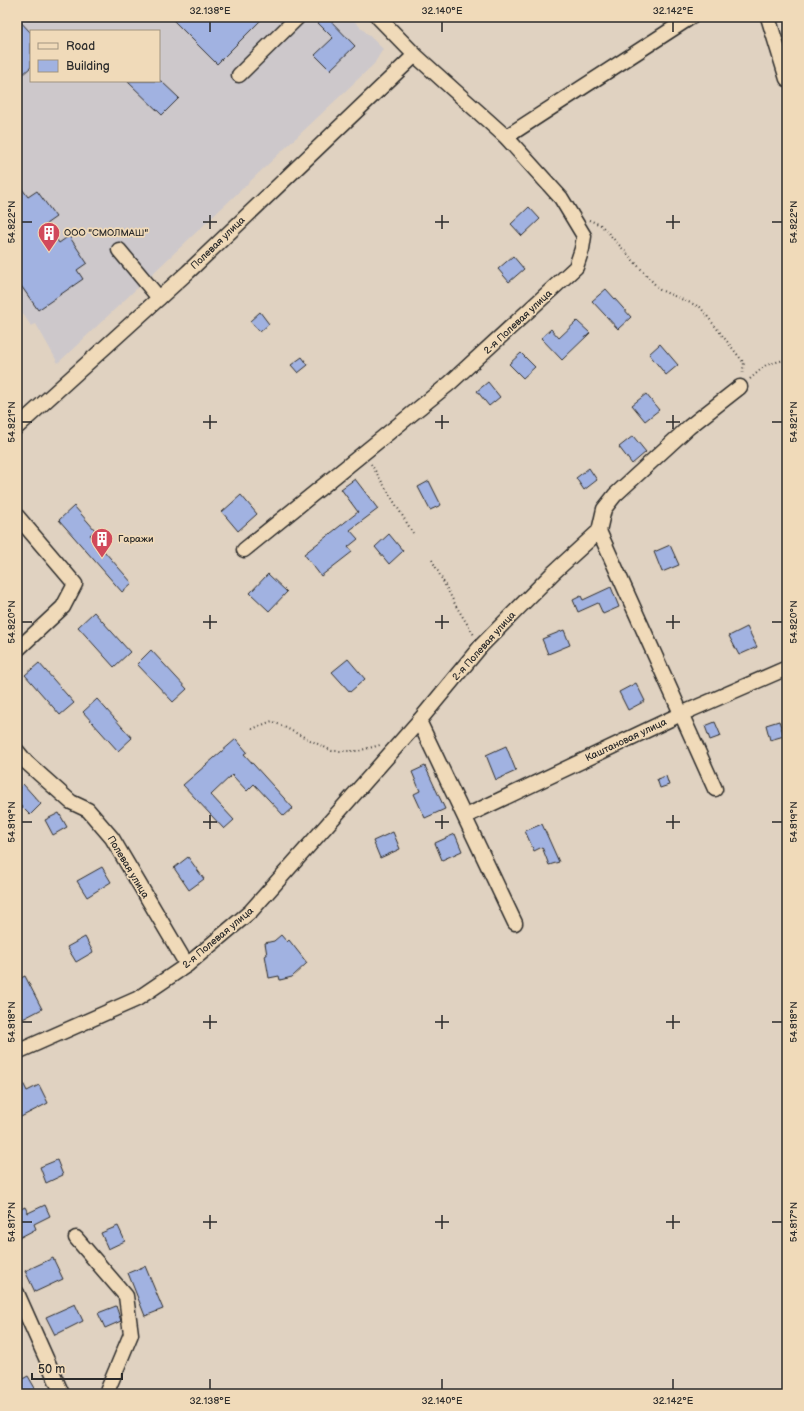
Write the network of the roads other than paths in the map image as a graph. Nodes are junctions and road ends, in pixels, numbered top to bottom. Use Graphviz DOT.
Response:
graph roads {
  1 [pos="298,17"];
  2 [pos="378,17"];
  3 [pos="691,17"];
  4 [pos="768,17"];
  5 [pos="415,55"];
  6 [pos="239,75"];
  7 [pos="787,79"];
  8 [pos="506,137"];
  9 [pos="119,250"];
  10 [pos="159,298"];
  11 [pos="740,387"];
  12 [pos="17,427"];
  13 [pos="17,516"];
  14 [pos="598,531"];
  15 [pos="244,550"];
  16 [pos="17,650"];
  17 [pos="787,668"];
  18 [pos="681,714"];
  19 [pos="419,721"];
  20 [pos="17,751"];
  21 [pos="716,789"];
  22 [pos="466,816"];
  23 [pos="515,923"];
  24 [pos="187,965"];
  25 [pos="17,1052"];
  26 [pos="76,1238"];
  27 [pos="17,1293"];
  28 [pos="62,1394"];
  29 [pos="106,1394"];
  1 -- 6 [label="street"];
  2 -- 5 [label="street, 2-я Полевая улица"];
  3 -- 8 [label="street"];
  4 -- 7 [label="street"];
  5 -- 8 [label="street, 2-я Полевая улица"];
  5 -- 10 [label="street, Полевая улица"];
  8 -- 15 [label="street, 2-я Полевая улица"];
  9 -- 10 [label="street"];
  10 -- 12 [label="street, Полевая улица"];
  11 -- 14 [label="street"];
  13 -- 16 [label="street"];
  14 -- 18 [label="street"];
  14 -- 19 [label="street, 2-я Полевая улица"];
  17 -- 18 [label="street, Каштановая улица"];
  18 -- 21 [label="street"];
  18 -- 22 [label="street, Каштановая улица"];
  19 -- 22 [label="street"];
  19 -- 24 [label="street, 2-я Полевая улица"];
  20 -- 24 [label="street, Полевая улица"];
  22 -- 23 [label="street"];
  24 -- 25 [label="street, 2-я Полевая улица"];
  26 -- 29 [label="street"];
  27 -- 28 [label="street"];
}
